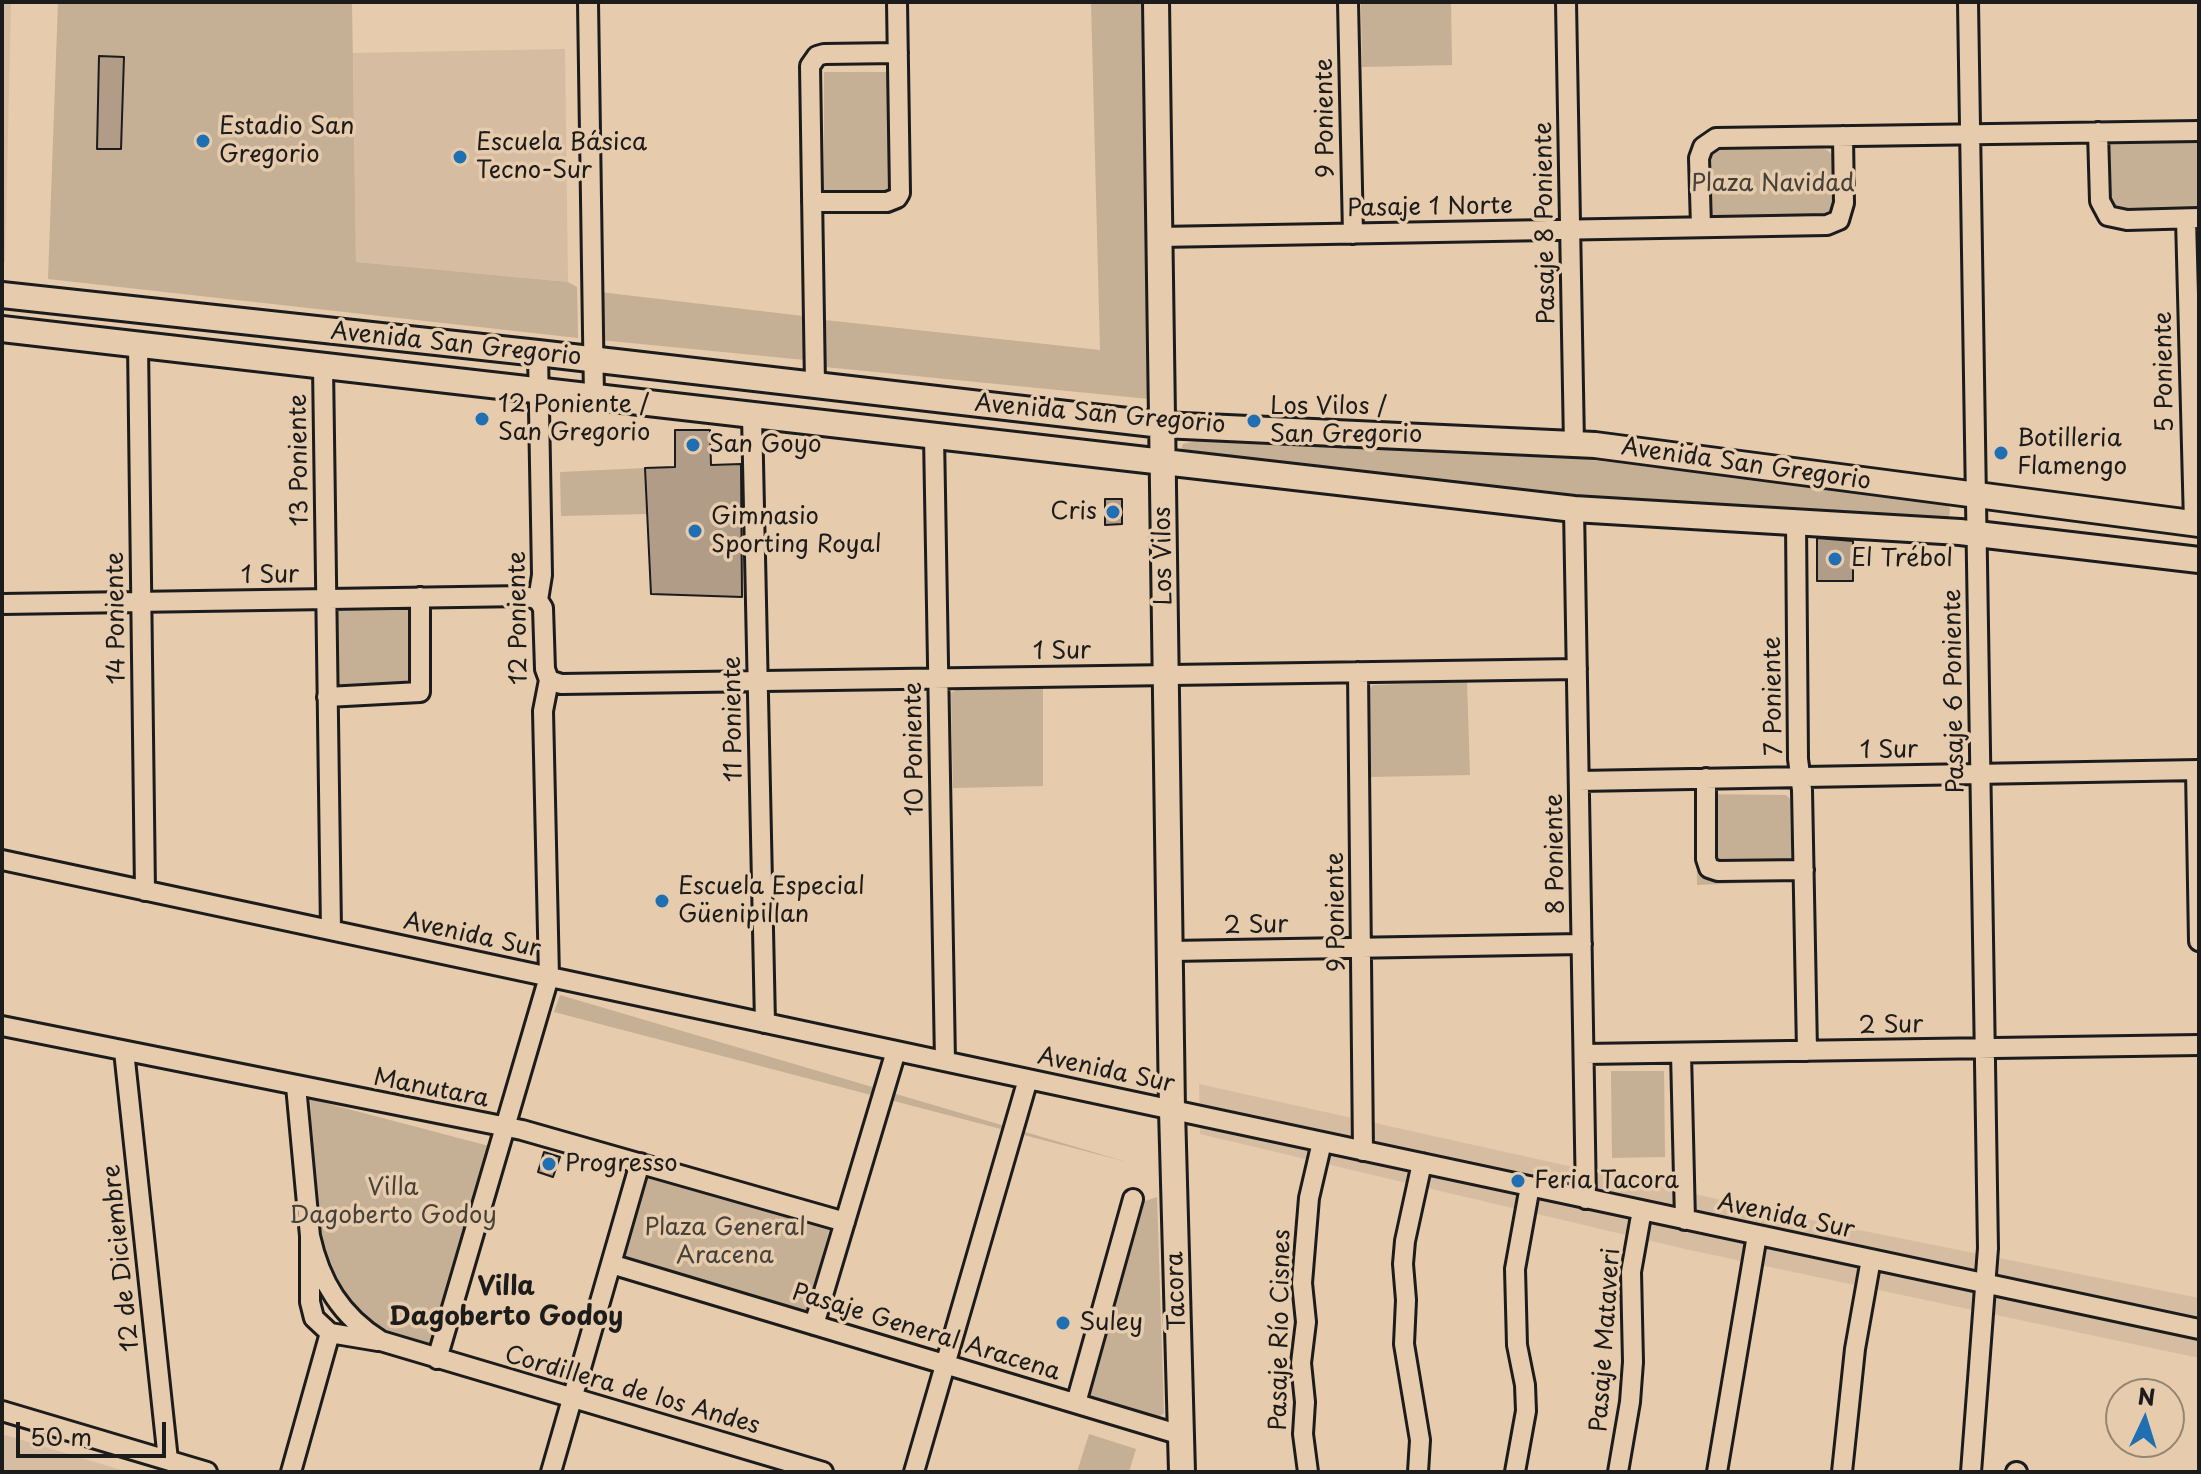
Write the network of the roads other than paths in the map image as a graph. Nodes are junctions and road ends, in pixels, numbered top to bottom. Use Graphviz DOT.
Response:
graph roads {
  1 [pos="588,2"];
  2 [pos="897,2"];
  3 [pos="1156,2"];
  4 [pos="1348,2"];
  5 [pos="1566,2"];
  6 [pos="1968,2"];
  7 [pos="898,53"];
  8 [pos="2199,131"];
  9 [pos="2098,132"];
  10 [pos="1970,134"];
  11 [pos="1843,136"];
  12 [pos="812,202"];
  13 [pos="2192,218"];
  14 [pos="1701,227"];
  15 [pos="1570,230"];
  16 [pos="1353,234"];
  17 [pos="1159,237"];
  18 [pos="2,295"];
  19 [pos="2,329"];
  20 [pos="138,344"];
  21 [pos="538,353"];
  22 [pos="594,360"];
  23 [pos="323,366"];
  24 [pos="815,385"];
  25 [pos="539,392"];
  26 [pos="594,397"];
  27 [pos="752,415"];
  28 [pos="1162,425"];
  29 [pos="934,436"];
  30 [pos="1574,444"];
  31 [pos="1163,462"];
  32 [pos="1976,495"];
  33 [pos="1574,509"];
  34 [pos="1796,521"];
  35 [pos="2196,524"];
  36 [pos="1976,533"];
  37 [pos="2199,560"];
  38 [pos="420,597"];
  39 [pos="326,599"];
  40 [pos="538,600"];
  41 [pos="141,602"];
  42 [pos="2,604"];
  43 [pos="1577,669"];
  44 [pos="1358,672"];
  45 [pos="1166,675"];
  46 [pos="938,678"];
  47 [pos="549,680"];
  48 [pos="758,681"];
  49 [pos="327,697"];
  50 [pos="2197,770"];
  51 [pos="1980,774"];
  52 [pos="1801,776"];
  53 [pos="1706,778"];
  54 [pos="1579,781"];
  55 [pos="2,860"];
  56 [pos="1804,870"];
  57 [pos="145,891"];
  58 [pos="331,930"];
  59 [pos="2199,941"];
  60 [pos="1582,944"];
  61 [pos="1361,947"];
  62 [pos="1171,951"];
  63 [pos="549,977"];
  64 [pos="765,1023"];
  65 [pos="2,1026"];
  66 [pos="2199,1045"];
  67 [pos="1985,1048"];
  68 [pos="124,1051"];
  69 [pos="896,1051"];
  70 [pos="1807,1051"];
  71 [pos="1681,1053"];
  72 [pos="1584,1054"];
  73 [pos="945,1061"];
  74 [pos="1028,1079"];
  75 [pos="296,1086"];
  76 [pos="1172,1110"];
  77 [pos="505,1127"];
  78 [pos="1322,1142"];
  79 [pos="1363,1151"];
  80 [pos="640,1163"];
  81 [pos="1422,1163"];
  82 [pos="1530,1186"];
  83 [pos="1133,1199"];
  84 [pos="1586,1199"];
  85 [pos="1642,1210"];
  86 [pos="1685,1220"];
  87 [pos="845,1222"];
  88 [pos="1757,1235"];
  89 [pos="310,1236"];
  90 [pos="1871,1259"];
  91 [pos="611,1264"];
  92 [pos="1986,1284"];
  93 [pos="814,1325"];
  94 [pos="2199,1329"];
  95 [pos="330,1333"];
  96 [pos="381,1341"];
  97 [pos="437,1359"];
  98 [pos="945,1364"];
  99 [pos="572,1398"];
  100 [pos="1076,1403"];
  101 [pos="2,1411"];
  102 [pos="1181,1435"];
  103 [pos="168,1460"];
  104 [pos="207,1472"];
  105 [pos="291,1472"];
  106 [pos="551,1472"];
  107 [pos="823,1472"];
  108 [pos="914,1472"];
  109 [pos="1164,1472"];
  110 [pos="1182,1472"];
  111 [pos="1308,1472"];
  112 [pos="1418,1472"];
  113 [pos="1515,1472"];
  114 [pos="1618,1472"];
  115 [pos="1717,1472"];
  116 [pos="1842,1472"];
  117 [pos="1971,1472"];
  1 -- 22 [label="street"];
  2 -- 7 [label="street"];
  3 -- 17 [label="main road, Los Vilos"];
  4 -- 16 [label="street, 9 Poniente"];
  5 -- 15 [label="street, Pasaje 8 Poniente"];
  6 -- 10 [label="street, Pasaje 6 Poniente"];
  7 -- 12 [label="street"];
  7 -- 12 [label="street"];
  8 -- 9 [label="street"];
  9 -- 10 [label="street"];
  9 -- 13 [label="street"];
  10 -- 11 [label="street"];
  10 -- 32 [label="street, Pasaje 6 Poniente"];
  11 -- 14 [label="street"];
  11 -- 14 [label="street, Pasaje 1 Norte"];
  12 -- 24 [label="street"];
  13 -- 35 [label="street, 5 Poniente"];
  14 -- 15 [label="street, Pasaje 1 Norte"];
  15 -- 16 [label="street, Pasaje 1 Norte"];
  15 -- 30 [label="street, Pasaje 8 Poniente"];
  16 -- 17 [label="street, Pasaje 1 Norte"];
  17 -- 28 [label="main road, Los Vilos"];
  18 -- 21 [label="main road, Avenida San Gregorio"];
  19 -- 20 [label="main road, Avenida San Gregorio"];
  20 -- 23 [label="main road, Avenida San Gregorio"];
  20 -- 41 [label="street, 14 Poniente"];
  21 -- 22 [label="main road, Avenida San Gregorio"];
  21 -- 25 [label="street, 12 Poniente"];
  22 -- 24 [label="main road, Avenida San Gregorio"];
  22 -- 26 [label="street"];
  23 -- 25 [label="main road, Avenida San Gregorio"];
  23 -- 39 [label="street, 13 Poniente"];
  24 -- 28 [label="main road, Avenida San Gregorio"];
  25 -- 26 [label="main road, Avenida San Gregorio"];
  25 -- 40 [label="street, 12 Poniente"];
  26 -- 27 [label="main road, Avenida San Gregorio"];
  27 -- 29 [label="main road, Avenida San Gregorio"];
  27 -- 48 [label="street, 11 Poniente"];
  28 -- 30 [label="main road, Avenida San Gregorio"];
  28 -- 31 [label="main road, Los Vilos"];
  29 -- 31 [label="main road, Avenida San Gregorio"];
  29 -- 46 [label="street, 10 Poniente"];
  30 -- 32 [label="main road, Avenida San Gregorio"];
  31 -- 33 [label="main road, Avenida San Gregorio"];
  31 -- 45 [label="main road, Los Vilos"];
  32 -- 35 [label="main road, Avenida San Gregorio"];
  32 -- 36 [label="street, Pasaje 6 Poniente"];
  33 -- 34 [label="main road, Avenida San Gregorio"];
  33 -- 43 [label="street, 8 Poniente"];
  34 -- 36 [label="main road, Avenida San Gregorio"];
  34 -- 52 [label="street, 7 Poniente"];
  36 -- 37 [label="main road, Avenida San Gregorio"];
  36 -- 51 [label="street, Pasaje 6 Poniente"];
  38 -- 39 [label="street, 1 Sur"];
  38 -- 40 [label="street, 1 Sur"];
  38 -- 49 [label="street"];
  39 -- 41 [label="street, 1 Sur"];
  39 -- 49 [label="street, 13 Poniente"];
  40 -- 47 [label="street, 12 Poniente"];
  41 -- 42 [label="street, 1 Sur"];
  41 -- 57 [label="street, 14 Poniente"];
  43 -- 44 [label="street, 1 Sur"];
  43 -- 54 [label="street, 8 Poniente"];
  44 -- 45 [label="street, 1 Sur"];
  44 -- 61 [label="street, 9 Poniente"];
  45 -- 46 [label="street, 1 Sur"];
  45 -- 62 [label="main road, Los Vilos"];
  46 -- 48 [label="street, 1 Sur"];
  46 -- 73 [label="street, 10 Poniente"];
  47 -- 48 [label="street, 1 Sur"];
  47 -- 63 [label="street, 12 Poniente"];
  48 -- 64 [label="street, 11 Poniente"];
  49 -- 58 [label="street, 13 Poniente"];
  50 -- 51 [label="street, 1 Sur"];
  50 -- 59 [label="street"];
  51 -- 52 [label="street, 1 Sur"];
  51 -- 67 [label="street, Pasaje 6 Poniente"];
  52 -- 53 [label="street, 1 Sur"];
  52 -- 56 [label="street, 7 Poniente"];
  53 -- 54 [label="street, 1 Sur"];
  53 -- 56 [label="street"];
  54 -- 60 [label="street, 8 Poniente"];
  55 -- 57 [label="street, Avenida Sur"];
  56 -- 70 [label="street, 7 Poniente"];
  57 -- 58 [label="street, Avenida Sur"];
  58 -- 63 [label="street, Avenida Sur"];
  60 -- 61 [label="street, 2 Sur"];
  60 -- 72 [label="street, 8 Poniente"];
  61 -- 62 [label="street, 2 Sur"];
  61 -- 79 [label="street, 9 Poniente"];
  62 -- 76 [label="main road, Los Vilos"];
  63 -- 64 [label="street, Avenida Sur"];
  63 -- 77 [label="street, 12 Poniente"];
  64 -- 69 [label="street, Avenida Sur"];
  65 -- 68 [label="street, Manutara"];
  66 -- 67 [label="street, 2 Sur"];
  67 -- 70 [label="street, 2 Sur"];
  67 -- 92 [label="street, Pasaje 6 Poniente"];
  68 -- 75 [label="street, Manutara"];
  68 -- 103 [label="street, 12 de Diciembre"];
  69 -- 73 [label="street, Avenida Sur"];
  69 -- 87 [label="street"];
  70 -- 71 [label="street, 2 Sur"];
  71 -- 72 [label="street, 2 Sur"];
  71 -- 86 [label="street"];
  72 -- 84 [label="street, 8 Poniente"];
  73 -- 74 [label="street, Avenida Sur"];
  74 -- 76 [label="street, Avenida Sur"];
  74 -- 98 [label="street"];
  75 -- 77 [label="street, Manutara"];
  75 -- 89 [label="street"];
  76 -- 78 [label="street, Avenida Sur"];
  76 -- 102 [label="main road, Tacora"];
  77 -- 80 [label="street, Manutara"];
  77 -- 97 [label="street, 12 Poniente"];
  78 -- 79 [label="street, Avenida Sur"];
  78 -- 111 [label="street, Pasaje Río Cisnes"];
  79 -- 81 [label="street, Avenida Sur"];
  80 -- 87 [label="street, Manutara"];
  80 -- 91 [label="street"];
  81 -- 82 [label="street, Avenida Sur"];
  81 -- 112 [label="street"];
  82 -- 84 [label="street, Avenida Sur"];
  82 -- 113 [label="street"];
  83 -- 100 [label="street"];
  84 -- 85 [label="street, Avenida Sur"];
  85 -- 86 [label="street, Avenida Sur"];
  85 -- 114 [label="street, Pasaje Mataveri"];
  86 -- 88 [label="street, Avenida Sur"];
  87 -- 93 [label="street"];
  88 -- 90 [label="street, Avenida Sur"];
  88 -- 115 [label="street"];
  89 -- 95 [label="street"];
  89 -- 96 [label="street, Cordillera de los Andes"];
  90 -- 92 [label="street, Avenida Sur"];
  90 -- 116 [label="street"];
  91 -- 93 [label="street, Pasaje General Aracena"];
  91 -- 99 [label="street"];
  92 -- 94 [label="street, Avenida Sur"];
  92 -- 117 [label="street, Pasaje 6 Poniente"];
  93 -- 98 [label="street, Pasaje General Aracena"];
  95 -- 96 [label="street, Cordillera de los Andes"];
  95 -- 105 [label="street"];
  96 -- 97 [label="street, Cordillera de los Andes"];
  97 -- 99 [label="street, Cordillera de los Andes"];
  98 -- 100 [label="street, Pasaje General Aracena"];
  98 -- 108 [label="street"];
  99 -- 106 [label="street"];
  99 -- 107 [label="street, Cordillera de los Andes"];
  100 -- 102 [label="street, Pasaje General Aracena"];
  101 -- 103 [label="street"];
  102 -- 109 [label="main road"];
  102 -- 110 [label="main road, Tacora"];
  103 -- 104 [label="street"];
}
